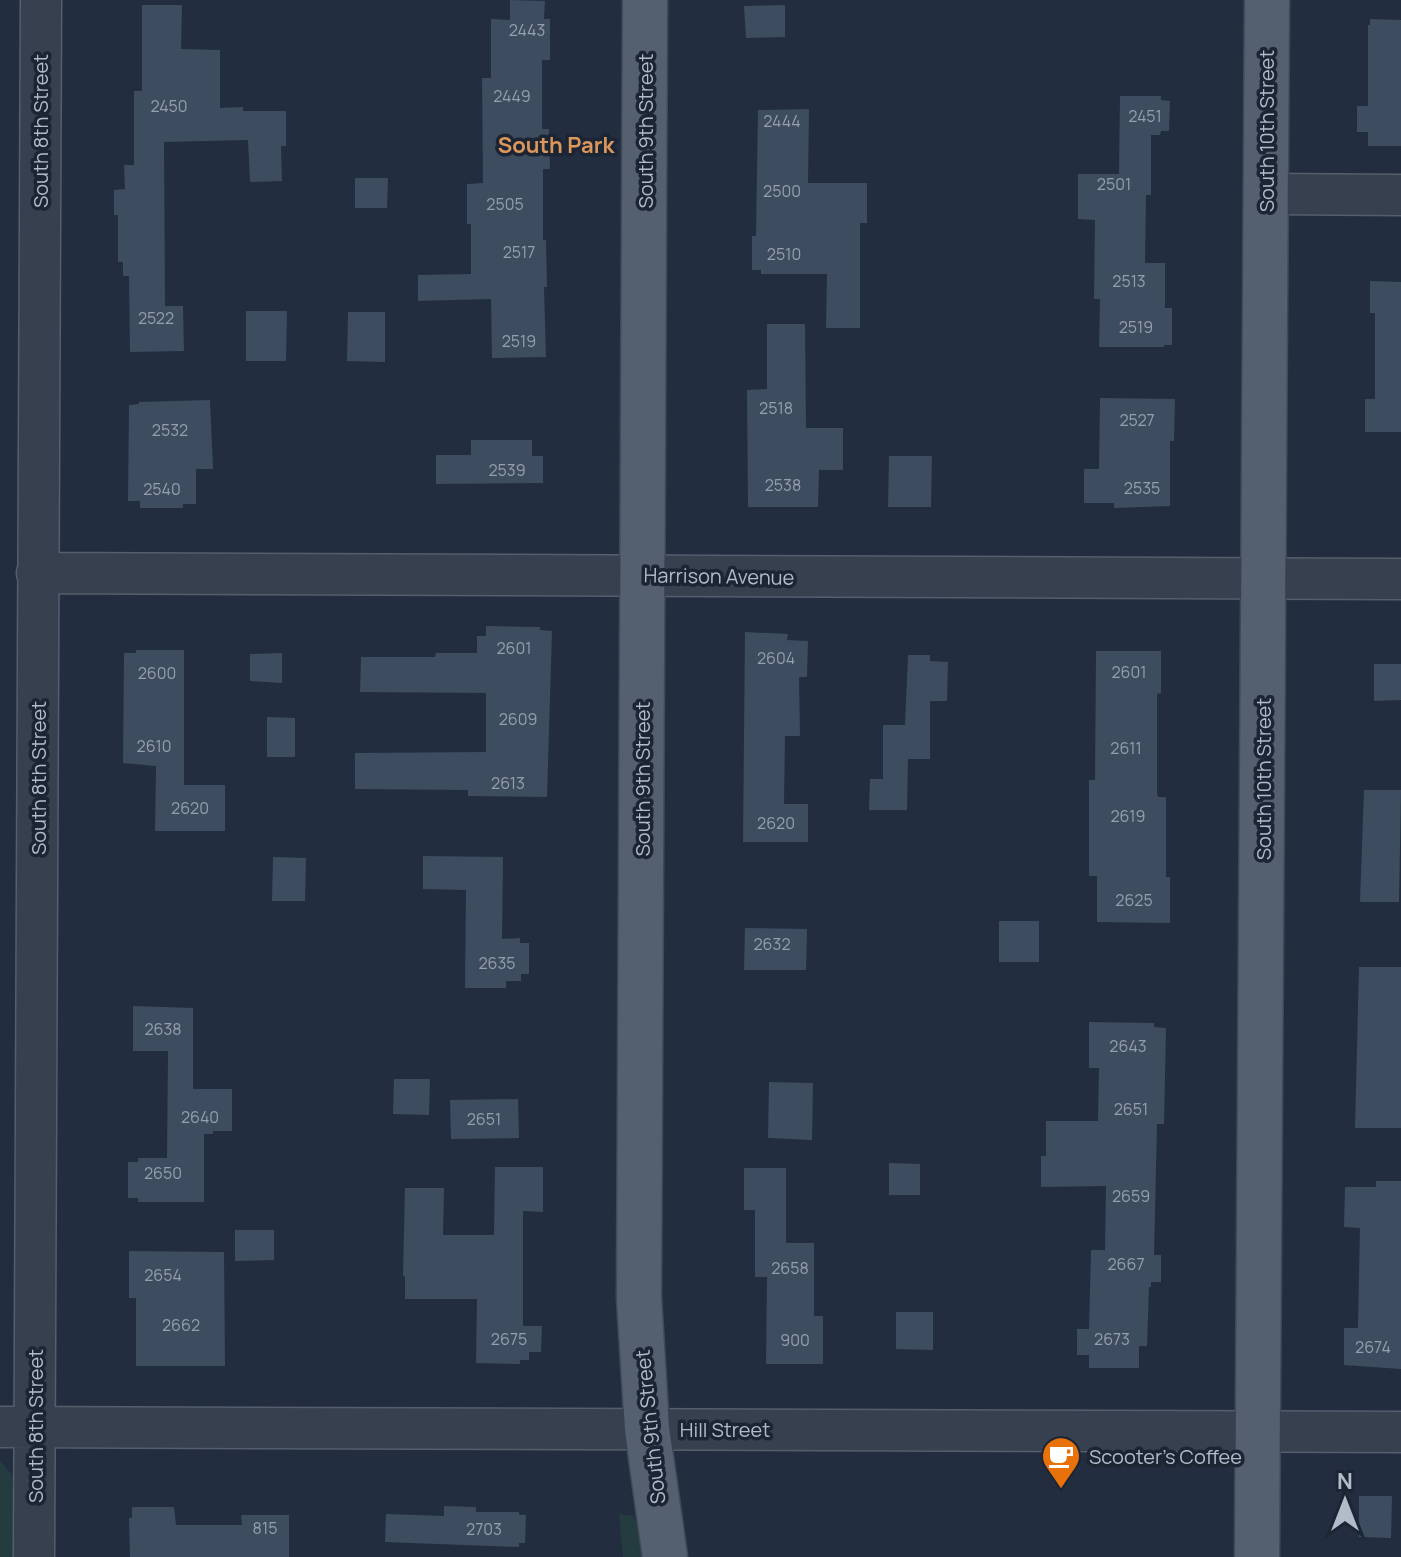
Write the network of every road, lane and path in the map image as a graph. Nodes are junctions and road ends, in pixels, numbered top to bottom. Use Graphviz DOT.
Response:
graph roads {
  1 [pos="41,0"];
  2 [pos="645,0"];
  3 [pos="1267,0"];
  4 [pos="1266,194"];
  5 [pos="1401,195"];
  6 [pos="37,573"];
  7 [pos="643,575"];
  8 [pos="1264,579"];
  9 [pos="1401,579"];
  10 [pos="17,1427"];
  11 [pos="647,1429"];
  12 [pos="1258,1431"];
  13 [pos="1401,1432"];
  14 [pos="34,1557"];
  15 [pos="665,1557"];
  16 [pos="1257,1557"];
  1 -- 6 [label="street, South 8th Street"];
  2 -- 7 [label="main road, South 9th Street"];
  3 -- 4 [label="main road, South 10th Street"];
  4 -- 5 [label="street"];
  4 -- 8 [label="main road, South 10th Street"];
  6 -- 7 [label="street, Harrison Avenue"];
  6 -- 10 [label="street, South 8th Street"];
  7 -- 8 [label="street, Harrison Avenue"];
  7 -- 11 [label="main road, South 9th Street"];
  8 -- 9 [label="street, Harrison Avenue"];
  8 -- 12 [label="main road, South 10th Street"];
  10 -- 11 [label="street, Hill Street"];
  10 -- 14 [label="street, South 8th Street"];
  11 -- 12 [label="street, Hill Street"];
  11 -- 15 [label="main road, South 9th Street"];
  12 -- 13 [label="street, Hill Street"];
  12 -- 16 [label="main road, South 10th Street"];
}
